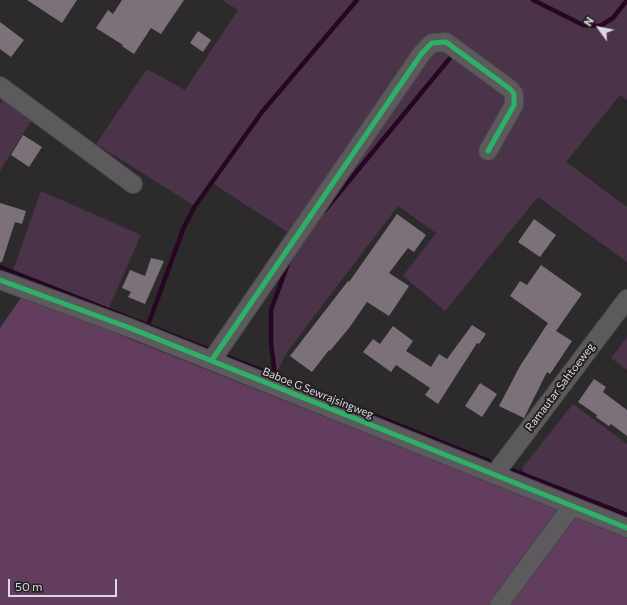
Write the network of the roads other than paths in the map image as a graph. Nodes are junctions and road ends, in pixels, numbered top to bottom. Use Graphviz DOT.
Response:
graph roads {
  1 [pos="0,86"];
  2 [pos="488,151"];
  3 [pos="133,184"];
  4 [pos="0,280"];
  5 [pos="627,299"];
  6 [pos="212,360"];
  7 [pos="494,475"];
  8 [pos="572,506"];
  9 [pos="627,528"];
  10 [pos="499,605"];
  1 -- 3 [label="street"];
  2 -- 6 [label="street"];
  4 -- 6 [label="street, Baboe G Sewrajsingweg"];
  5 -- 7 [label="street, Ramautar Sahtoeweg"];
  6 -- 7 [label="street, Baboe G Sewrajsingweg"];
  7 -- 8 [label="street, Baboe G Sewrajsingweg"];
  8 -- 9 [label="street, Baboe G Sewrajsingweg"];
  8 -- 10 [label="street"];
}
